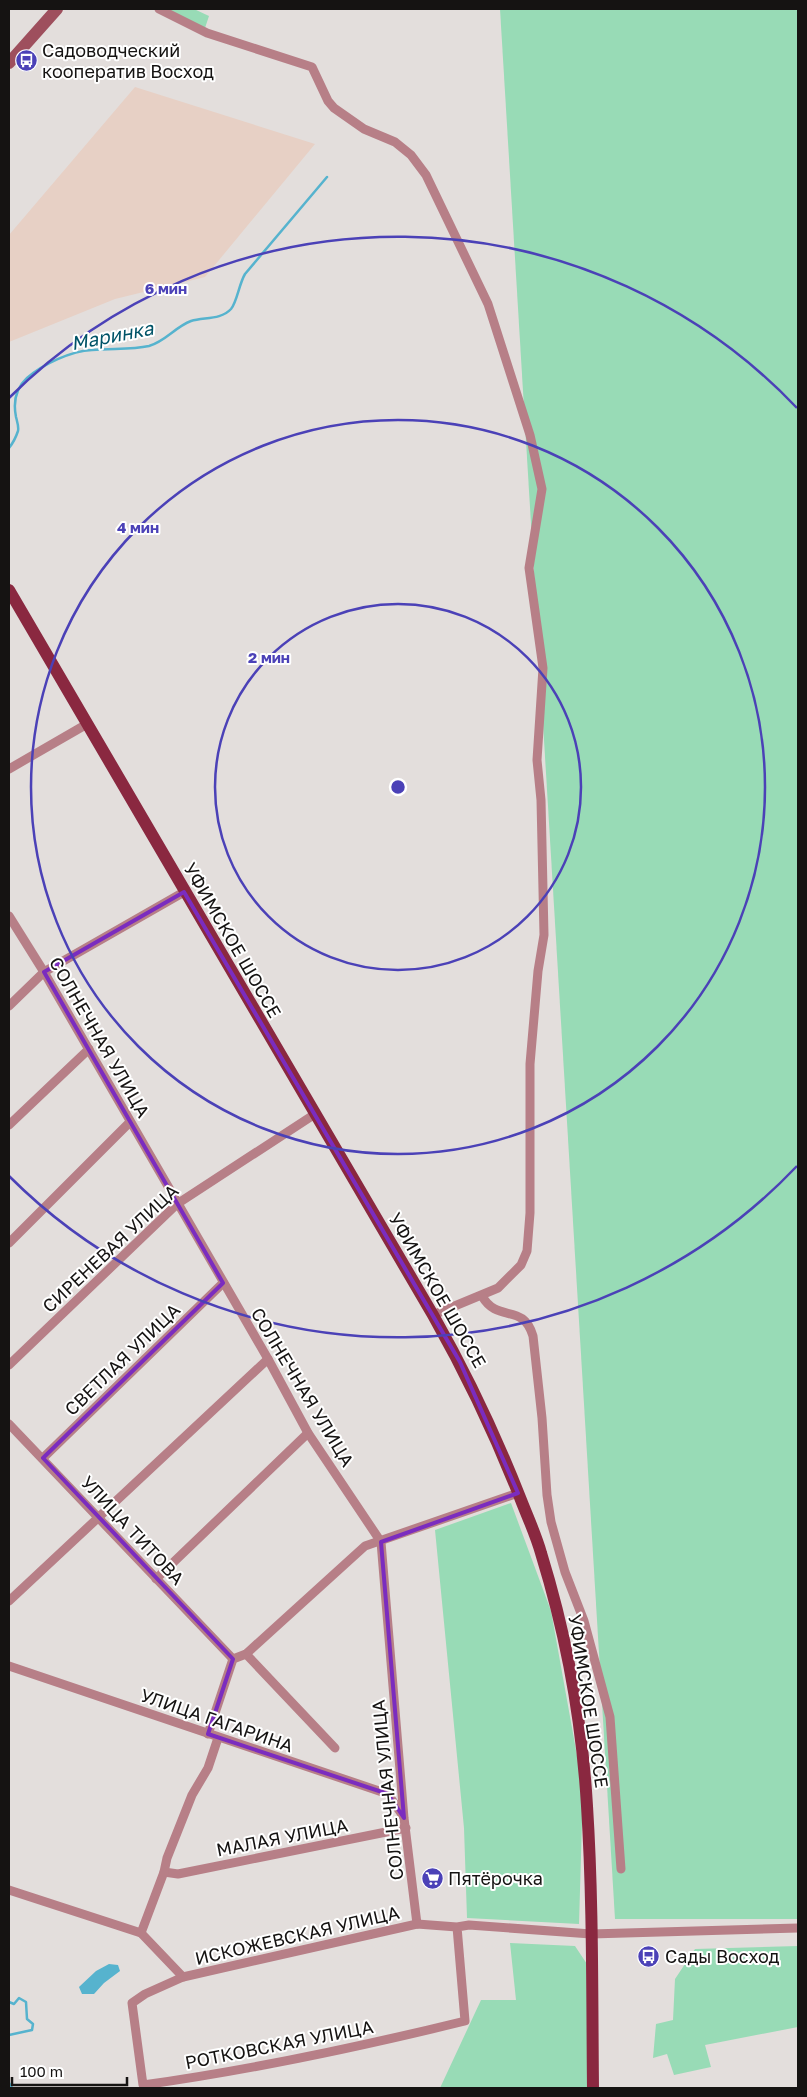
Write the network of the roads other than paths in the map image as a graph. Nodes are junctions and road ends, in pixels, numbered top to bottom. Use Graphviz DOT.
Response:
graph roads {
  1 [pos="56,9"];
  2 [pos="159,9"];
  3 [pos="9,64"];
  4 [pos="9,590"];
  5 [pos="87,724"];
  6 [pos="9,769"];
  7 [pos="184,892"];
  8 [pos="9,916"];
  9 [pos="44,972"];
  10 [pos="9,1006"];
  11 [pos="89,1049"];
  12 [pos="315,1114"];
  13 [pos="130,1122"];
  14 [pos="9,1125"];
  15 [pos="177,1204"];
  16 [pos="9,1243"];
  17 [pos="223,1283"];
  18 [pos="482,1296"];
  19 [pos="433,1315"];
  20 [pos="268,1359"];
  21 [pos="9,1365"];
  22 [pos="9,1424"];
  23 [pos="308,1434"];
  24 [pos="43,1458"];
  25 [pos="518,1493"];
  26 [pos="96,1518"];
  27 [pos="381,1542"];
  28 [pos="156,1578"];
  29 [pos="9,1602"];
  30 [pos="246,1654"];
  31 [pos="233,1658"];
  32 [pos="9,1666"];
  33 [pos="208,1734"];
  34 [pos="218,1738"];
  35 [pos="335,1748"];
  36 [pos="404,1818"];
  37 [pos="406,1828"];
  38 [pos="621,1869"];
  39 [pos="164,1872"];
  40 [pos="9,1890"];
  41 [pos="418,1924"];
  42 [pos="457,1927"];
  43 [pos="798,1928"];
  44 [pos="141,1933"];
  45 [pos="591,1934"];
  46 [pos="183,1977"];
  47 [pos="593,2088"];
  1 -- 3 [label="main road"];
  2 -- 18 [label="street"];
  4 -- 5 [label="main road, УФИМСКОЕ ШОССЕ"];
  5 -- 6 [label="street"];
  5 -- 7 [label="main road, УФИМСКОЕ ШОССЕ"];
  7 -- 9 [label="street"];
  7 -- 12 [label="main road, УФИМСКОЕ ШОССЕ"];
  8 -- 9 [label="street, СОЛНЕЧНАЯ УЛИЦА"];
  9 -- 10 [label="street"];
  9 -- 11 [label="street, СОЛНЕЧНАЯ УЛИЦА"];
  11 -- 13 [label="street, СОЛНЕЧНАЯ УЛИЦА"];
  11 -- 14 [label="street"];
  12 -- 15 [label="street, СИРЕНЕВАЯ УЛИЦА"];
  12 -- 19 [label="main road, УФИМСКОЕ ШОССЕ"];
  13 -- 15 [label="street, СОЛНЕЧНАЯ УЛИЦА"];
  13 -- 16 [label="street"];
  15 -- 17 [label="street, СОЛНЕЧНАЯ УЛИЦА"];
  15 -- 21 [label="street, СИРЕНЕВАЯ УЛИЦА"];
  17 -- 20 [label="street, СОЛНЕЧНАЯ УЛИЦА"];
  17 -- 24 [label="street, СВЕТЛАЯ УЛИЦА"];
  18 -- 19 [label="street"];
  18 -- 38 [label="street"];
  19 -- 25 [label="main road, УФИМСКОЕ ШОССЕ"];
  20 -- 23 [label="street, СОЛНЕЧНАЯ УЛИЦА"];
  20 -- 26 [label="street"];
  22 -- 24 [label="street, УЛИЦА ТИТОВА"];
  23 -- 27 [label="street, СОЛНЕЧНАЯ УЛИЦА"];
  23 -- 28 [label="street"];
  24 -- 26 [label="street, УЛИЦА ТИТОВА"];
  25 -- 27 [label="street"];
  25 -- 45 [label="main road, УФИМСКОЕ ШОССЕ"];
  26 -- 28 [label="street, УЛИЦА ТИТОВА"];
  26 -- 29 [label="street"];
  27 -- 30 [label="street"];
  27 -- 36 [label="street, СОЛНЕЧНАЯ УЛИЦА"];
  28 -- 31 [label="street, УЛИЦА ТИТОВА"];
  30 -- 31 [label="street"];
  30 -- 35 [label="street"];
  31 -- 33 [label="street"];
  32 -- 33 [label="street, УЛИЦА ГАГАРИНА"];
  33 -- 34 [label="street, УЛИЦА ГАГАРИНА"];
  34 -- 36 [label="street, УЛИЦА ГАГАРИНА"];
  34 -- 39 [label="street"];
  36 -- 37 [label="street, СОЛНЕЧНАЯ УЛИЦА"];
  37 -- 39 [label="street, МАЛАЯ УЛИЦА"];
  37 -- 41 [label="street, СОЛНЕЧНАЯ УЛИЦА"];
  39 -- 44 [label="street"];
  40 -- 44 [label="street"];
  41 -- 42 [label="street, ИСКОЖЕВСКАЯ УЛИЦА"];
  41 -- 46 [label="street, ИСКОЖЕВСКАЯ УЛИЦА"];
  42 -- 45 [label="street, ИСКОЖЕВСКАЯ УЛИЦА"];
  42 -- 46 [label="street, РОТКОВСКАЯ УЛИЦА"];
  43 -- 45 [label="street, ИСКОЖЕВСКАЯ УЛИЦА"];
  44 -- 46 [label="street"];
  45 -- 47 [label="main road, УФИМСКОЕ ШОССЕ"];
}
